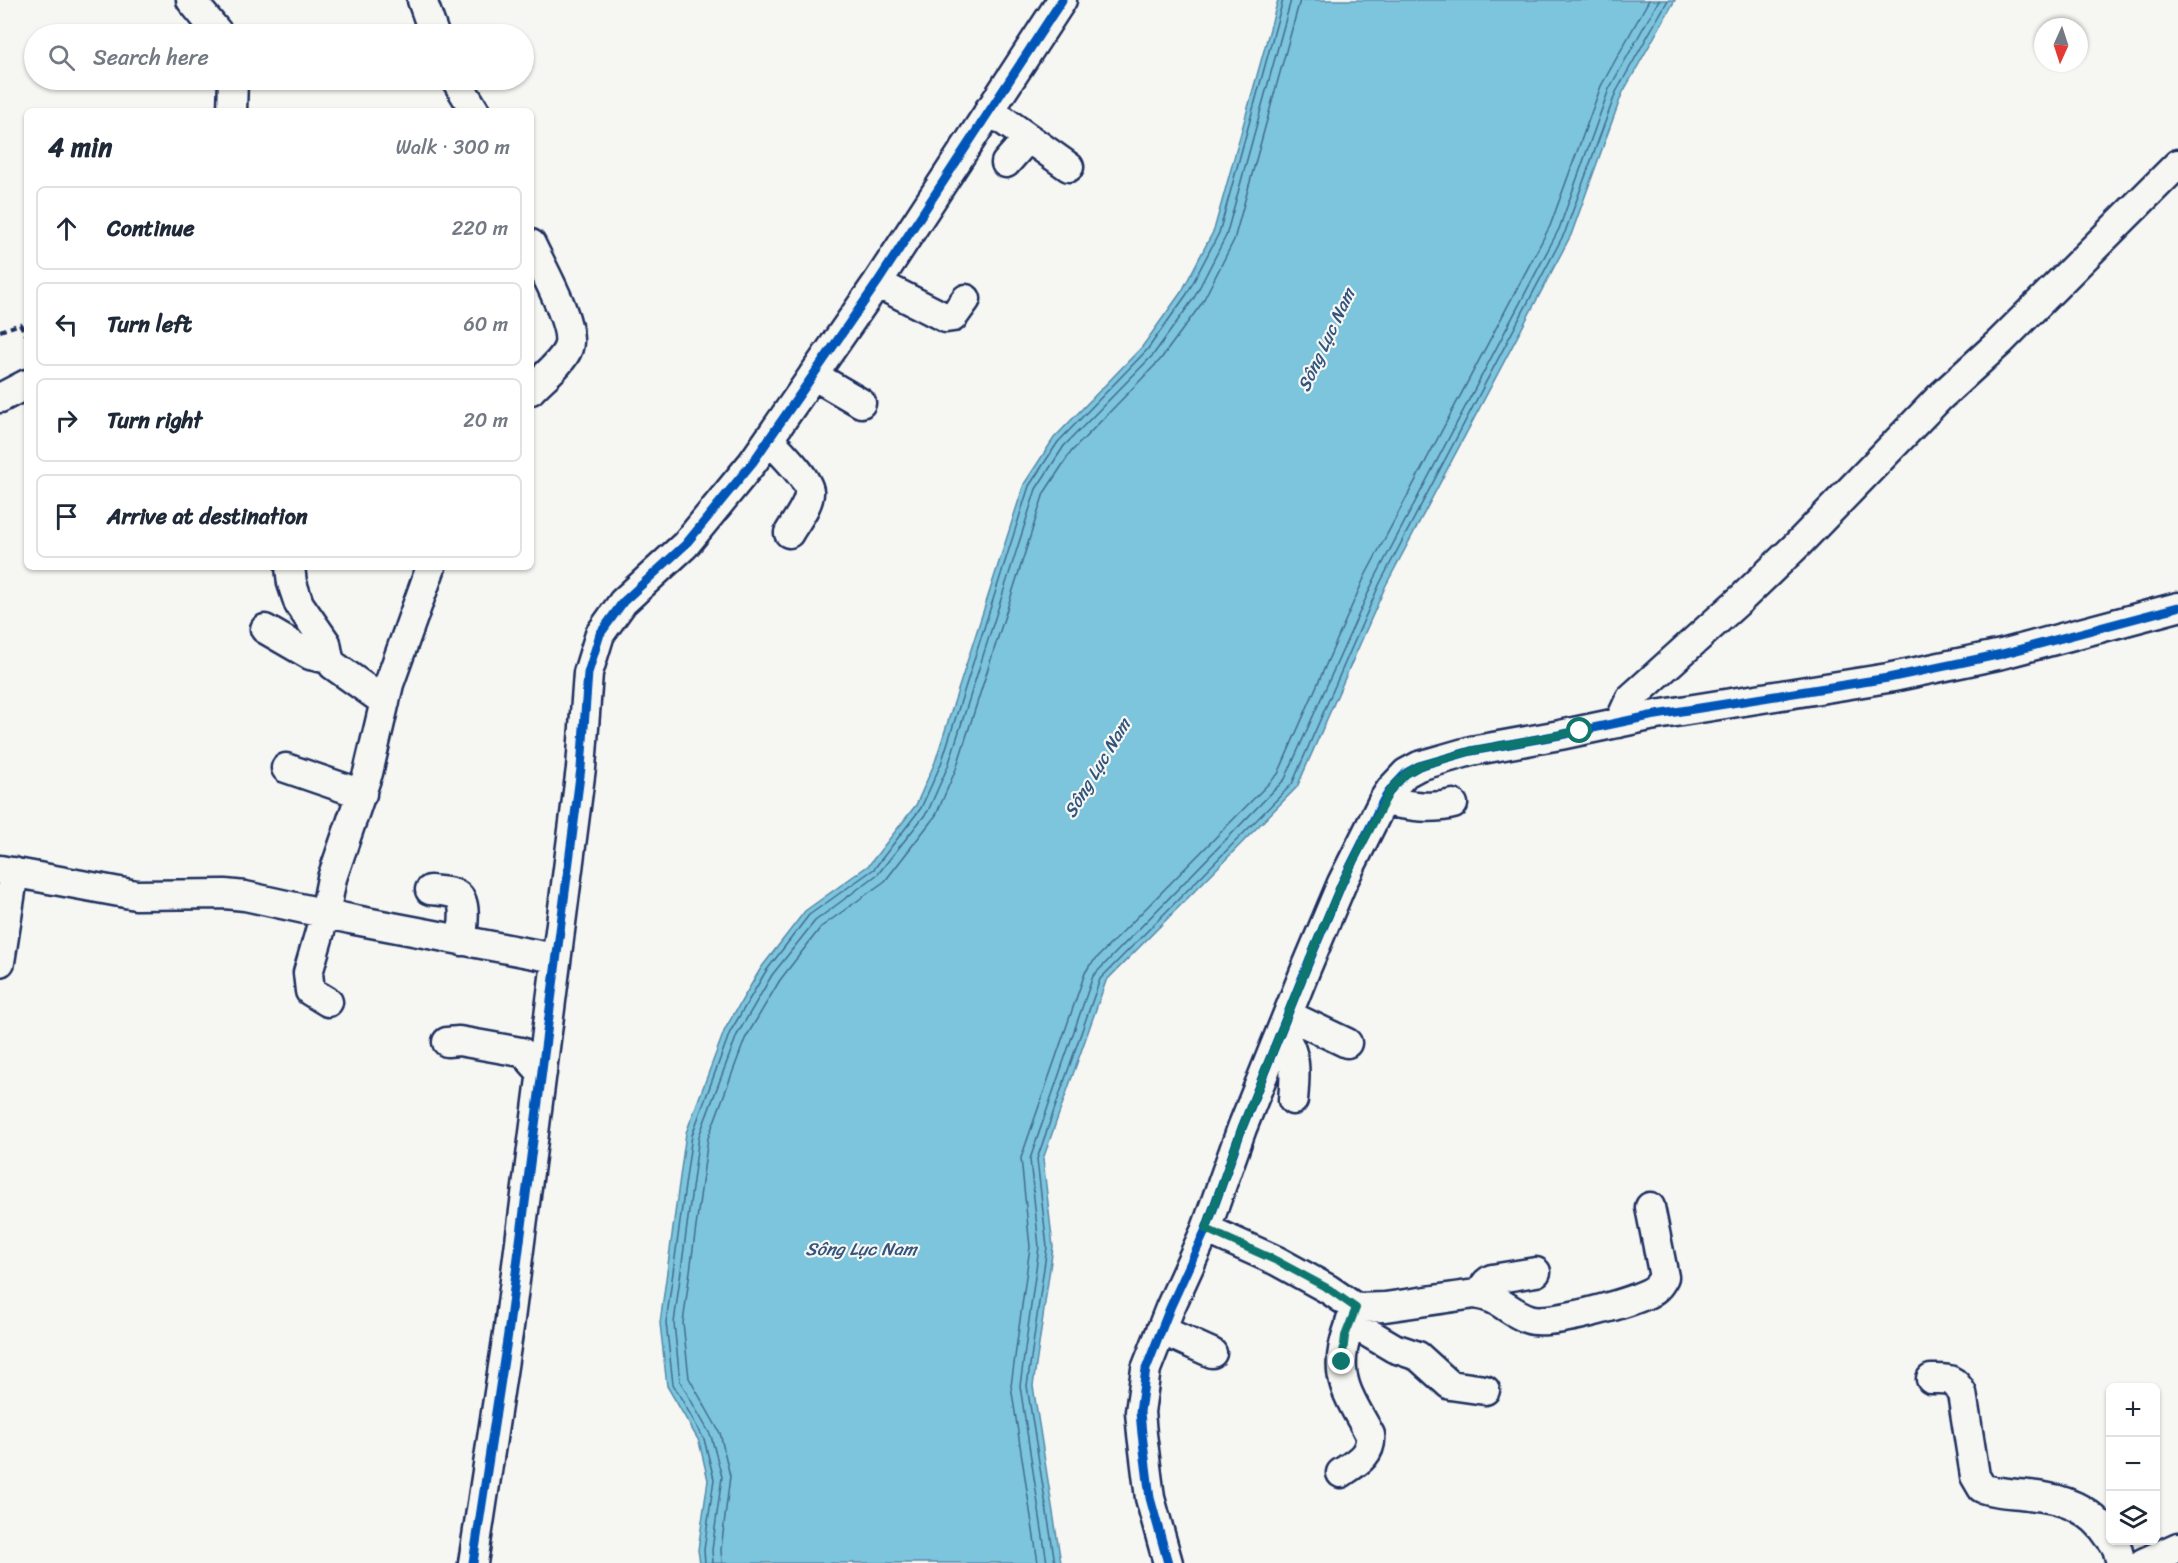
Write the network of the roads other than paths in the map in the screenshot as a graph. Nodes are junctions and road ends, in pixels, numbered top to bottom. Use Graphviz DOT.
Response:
graph roads {
  1 [pos="191,0"];
  2 [pos="422,0"];
  3 [pos="1062,0"];
  4 [pos="211,24"];
  5 [pos="430,24"];
  6 [pos="233,90"];
  7 [pos="462,90"];
  8 [pos="232,108"];
  9 [pos="473,108"];
  10 [pos="989,110"];
  11 [pos="1028,138"];
  12 [pos="1006,163"];
  13 [pos="2178,164"];
  14 [pos="1069,167"];
  15 [pos="534,250"];
  16 [pos="877,283"];
  17 [pos="966,299"];
  18 [pos="813,375"];
  19 [pos="24,386"];
  20 [pos="534,387"];
  21 [pos="0,398"];
  22 [pos="861,403"];
  23 [pos="769,439"];
  24 [pos="789,533"];
  25 [pos="290,570"];
  26 [pos="430,570"];
  27 [pos="2178,607"];
  28 [pos="265,629"];
  29 [pos="329,659"];
  30 [pos="385,702"];
  31 [pos="1618,723"];
  32 [pos="286,768"];
  33 [pos="362,794"];
  34 [pos="1383,801"];
  35 [pos="1453,804"];
  36 [pos="7,871"];
  37 [pos="430,890"];
  38 [pos="325,914"];
  39 [pos="462,941"];
  40 [pos="555,958"];
  41 [pos="0,962"];
  42 [pos="328,1002"];
  43 [pos="1284,1024"];
  44 [pos="447,1042"];
  45 [pos="1347,1043"];
  46 [pos="542,1073"];
  47 [pos="1293,1100"];
  48 [pos="1650,1207"];
  49 [pos="1206,1229"];
  50 [pos="1536,1272"];
  51 [pos="1485,1295"];
  52 [pos="1353,1315"];
  53 [pos="1161,1330"];
  54 [pos="1212,1353"];
  55 [pos="1931,1379"];
  56 [pos="1485,1390"];
  57 [pos="1341,1473"];
  58 [pos="2106,1533"];
  59 [pos="2115,1545"];
  60 [pos="2178,1546"];
  61 [pos="473,1563"];
  62 [pos="1168,1563"];
  63 [pos="2121,1563"];
  64 [pos="2143,1563"];
  1 -- 4 [label="street"];
  2 -- 5 [label="street"];
  3 -- 10 [label="street"];
  6 -- 8 [label="street"];
  7 -- 9 [label="street"];
  10 -- 11 [label="street"];
  10 -- 16 [label="street"];
  11 -- 12 [label="street"];
  11 -- 14 [label="street"];
  13 -- 31 [label="street"];
  15 -- 20 [label="street"];
  16 -- 17 [label="street"];
  16 -- 18 [label="street"];
  18 -- 22 [label="street"];
  18 -- 23 [label="street"];
  19 -- 21 [label="street"];
  23 -- 24 [label="street"];
  23 -- 40 [label="street"];
  25 -- 29 [label="street"];
  26 -- 30 [label="street"];
  27 -- 31 [label="street"];
  28 -- 29 [label="street"];
  29 -- 30 [label="street"];
  30 -- 33 [label="street"];
  31 -- 34 [label="street"];
  32 -- 33 [label="street"];
  33 -- 38 [label="street"];
  34 -- 35 [label="street"];
  34 -- 43 [label="street"];
  36 -- 38 [label="street"];
  36 -- 41 [label="street"];
  37 -- 39 [label="street"];
  38 -- 39 [label="street"];
  38 -- 42 [label="street"];
  39 -- 40 [label="street"];
  40 -- 46 [label="street"];
  43 -- 45 [label="street"];
  43 -- 47 [label="street"];
  43 -- 49 [label="street"];
  44 -- 46 [label="street"];
  46 -- 61 [label="street"];
  48 -- 51 [label="street"];
  49 -- 52 [label="street"];
  49 -- 53 [label="street"];
  50 -- 51 [label="street"];
  51 -- 52 [label="street"];
  52 -- 56 [label="street"];
  52 -- 57 [label="street"];
  53 -- 54 [label="street"];
  53 -- 62 [label="street"];
  55 -- 58 [label="street"];
  59 -- 63 [label="street"];
  60 -- 64 [label="street"];
}
